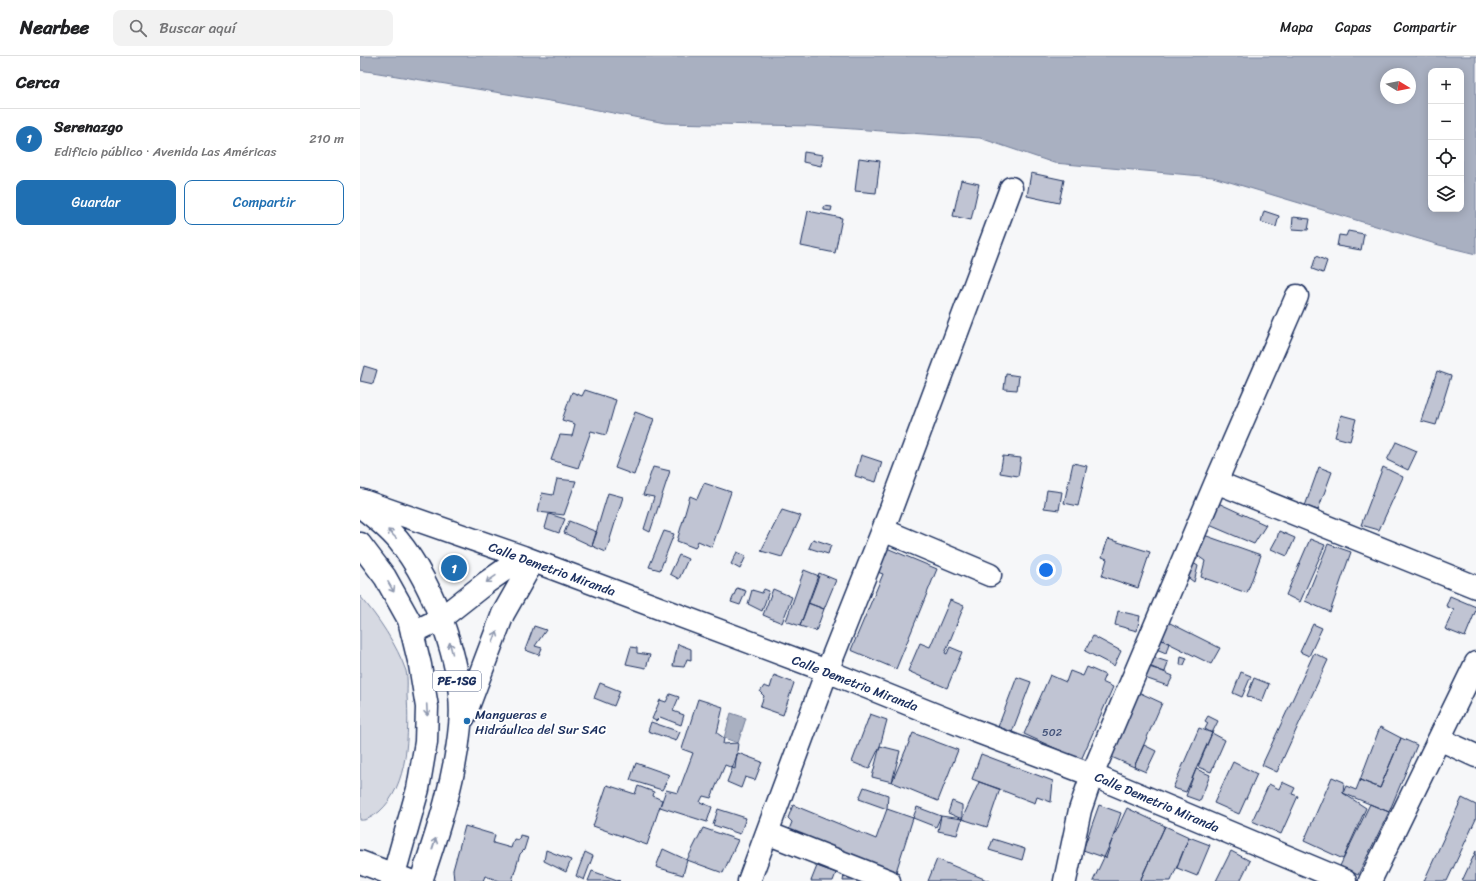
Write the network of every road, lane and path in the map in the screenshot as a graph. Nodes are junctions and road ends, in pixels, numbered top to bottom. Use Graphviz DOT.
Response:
graph roads {
  1 [pos="1011,188"];
  2 [pos="1297,296"];
  3 [pos="1216,482"];
  4 [pos="360,500"];
  5 [pos="360,506"];
  6 [pos="883,530"];
  7 [pos="360,544"];
  8 [pos="528,559"];
  9 [pos="990,575"];
  10 [pos="1476,587"];
  11 [pos="440,618"];
  12 [pos="412,633"];
  13 [pos="1476,663"];
  14 [pos="827,671"];
  15 [pos="460,725"];
  16 [pos="1439,739"];
  17 [pos="1476,756"];
  18 [pos="1092,775"];
  19 [pos="767,833"];
  20 [pos="360,862"];
  21 [pos="398,879"];
  22 [pos="421,881"];
  23 [pos="749,881"];
  24 [pos="889,881"];
  25 [pos="1065,881"];
  26 [pos="1345,881"];
  27 [pos="1370,881"];
  1 -- 6 [label="street"];
  2 -- 3 [label="street"];
  3 -- 10 [label="street"];
  3 -- 18 [label="street"];
  4 -- 8 [label="street, Calle Demetrio Miranda"];
  11 -- 5 [label="street, PE-1SG, one-way"];
  6 -- 9 [label="street"];
  6 -- 14 [label="street"];
  7 -- 12 [label="street, PE-1SG, one-way"];
  8 -- 11 [label="street, one-way"];
  8 -- 14 [label="street, Calle Demetrio Miranda"];
  15 -- 8 [label="street, one-way"];
  11 -- 12 [label="street"];
  15 -- 11 [label="street, PE-1SG, one-way"];
  12 -- 21 [label="street, PE-1SG, one-way"];
  13 -- 16 [label="street"];
  14 -- 18 [label="street, Calle Demetrio Miranda"];
  14 -- 19 [label="street"];
  22 -- 15 [label="street, PE-1SG, one-way"];
  16 -- 17 [label="street"];
  16 -- 27 [label="street"];
  18 -- 25 [label="street"];
  18 -- 26 [label="street, Calle Demetrio Miranda"];
  19 -- 23 [label="street"];
  19 -- 24 [label="street"];
  20 -- 21 [label="street"];
}
